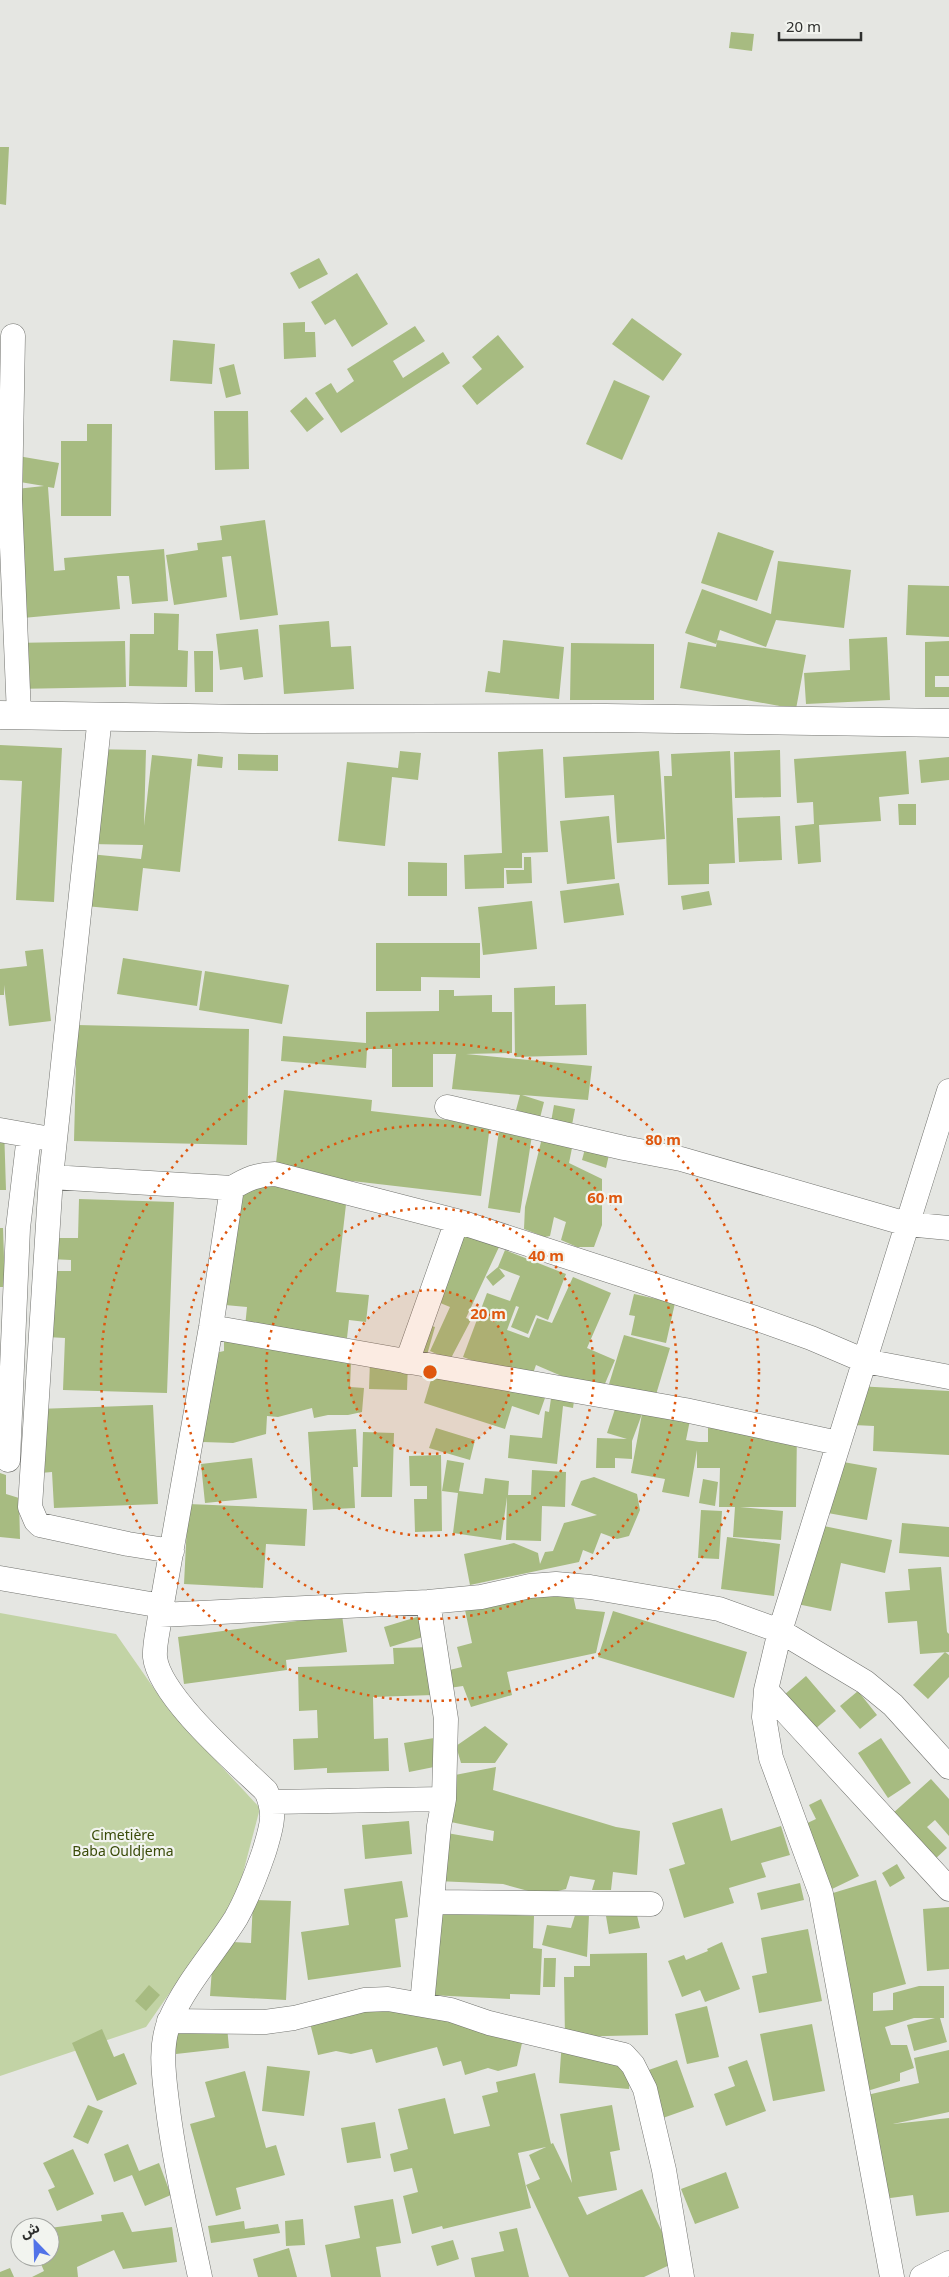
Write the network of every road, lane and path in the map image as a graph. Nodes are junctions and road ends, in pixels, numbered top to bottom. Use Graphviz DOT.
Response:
graph roads {
  1 [pos="13,336"];
  2 [pos="5,498"];
  3 [pos="9,715"];
  4 [pos="100,716"];
  5 [pos="949,724"];
  6 [pos="949,1091"];
  7 [pos="447,1107"];
  8 [pos="0,1130"];
  9 [pos="29,1136"];
  10 [pos="56,1139"];
  11 [pos="51,1177"];
  12 [pos="232,1188"];
  13 [pos="457,1221"];
  14 [pos="907,1224"];
  15 [pos="9,1228"];
  16 [pos="949,1228"];
  17 [pos="210,1327"];
  18 [pos="865,1361"];
  19 [pos="407,1362"];
  20 [pos="949,1377"];
  21 [pos="838,1443"];
  22 [pos="4,1460"];
  23 [pos="33,1463"];
  24 [pos="172,1551"];
  25 [pos="0,1578"];
  26 [pos="428,1602"];
  27 [pos="161,1610"];
  28 [pos="780,1631"];
  29 [pos="766,1690"];
  30 [pos="949,1767"];
  31 [pos="444,1800"];
  32 [pos="271,1802"];
  33 [pos="949,1889"];
  34 [pos="432,1902"];
  35 [pos="651,1904"];
  36 [pos="422,2004"];
  37 [pos="170,2021"];
  38 [pos="949,2263"];
  39 [pos="200,2277"];
  40 [pos="682,2277"];
  41 [pos="892,2277"];
  42 [pos="922,2277"];
  1 -- 2 [label="street"];
  2 -- 3 [label="street"];
  3 -- 4 [label="main road"];
  4 -- 5 [label="main road"];
  4 -- 10 [label="street"];
  6 -- 14 [label="street"];
  7 -- 14 [label="street"];
  8 -- 9 [label="street"];
  9 -- 10 [label="street"];
  9 -- 15 [label="street"];
  10 -- 11 [label="street"];
  11 -- 12 [label="street"];
  11 -- 23 [label="street"];
  12 -- 13 [label="street"];
  12 -- 17 [label="street"];
  13 -- 18 [label="street"];
  13 -- 19 [label="street"];
  14 -- 16 [label="street"];
  14 -- 18 [label="street"];
  15 -- 22 [label="street"];
  17 -- 19 [label="street"];
  17 -- 24 [label="street"];
  18 -- 20 [label="street"];
  18 -- 21 [label="street"];
  19 -- 21 [label="street"];
  21 -- 28 [label="street"];
  22 -- 23 [label="street"];
  23 -- 24 [label="street"];
  24 -- 27 [label="street"];
  25 -- 27 [label="street"];
  26 -- 27 [label="street"];
  26 -- 28 [label="street"];
  26 -- 31 [label="street"];
  27 -- 32 [label="street"];
  28 -- 29 [label="street"];
  28 -- 30 [label="street"];
  29 -- 33 [label="street"];
  29 -- 41 [label="street"];
  31 -- 32 [label="street"];
  31 -- 34 [label="street"];
  32 -- 37 [label="street"];
  34 -- 35 [label="street"];
  34 -- 36 [label="street"];
  36 -- 37 [label="street"];
  36 -- 40 [label="street"];
  37 -- 39 [label="street"];
  38 -- 42 [label="street"];
}
